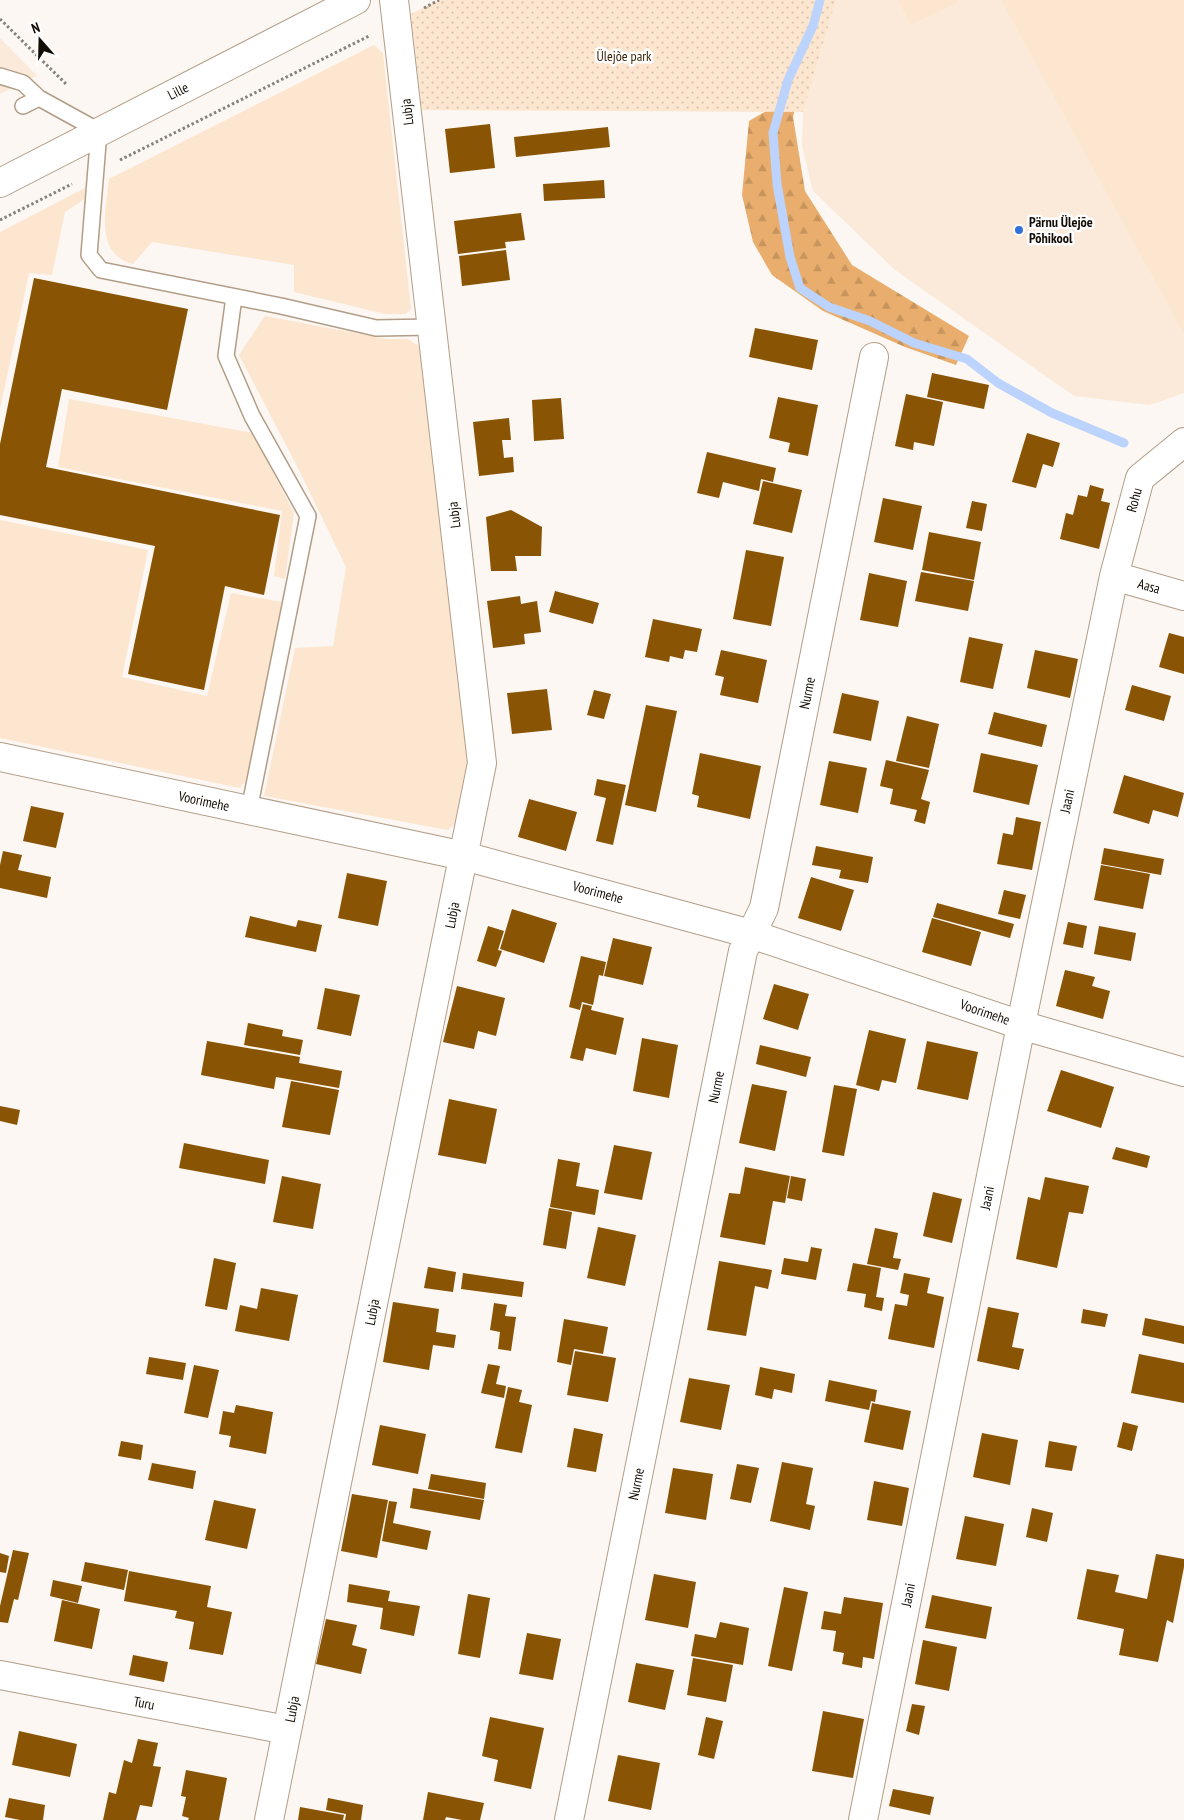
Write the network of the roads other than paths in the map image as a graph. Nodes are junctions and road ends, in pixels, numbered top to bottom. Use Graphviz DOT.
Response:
graph roads {
  1 [pos="356,0"];
  2 [pos="395,11"];
  3 [pos="0,76"];
  4 [pos="39,98"];
  5 [pos="23,106"];
  6 [pos="99,131"];
  7 [pos="0,183"];
  8 [pos="234,297"];
  9 [pos="432,327"];
  10 [pos="874,357"];
  11 [pos="1184,442"];
  12 [pos="1114,576"];
  13 [pos="1184,596"];
  14 [pos="0,757"];
  15 [pos="249,810"];
  16 [pos="464,856"];
  17 [pos="751,934"];
  18 [pos="1021,1025"];
  19 [pos="1184,1072"];
  20 [pos="0,1675"];
  21 [pos="287,1730"];
  22 [pos="269,1820"];
  23 [pos="569,1820"];
  24 [pos="863,1820"];
  1 -- 6 [label="street, Lille"];
  2 -- 9 [label="street, Lubja"];
  3 -- 4 [label="lane"];
  4 -- 5 [label="lane"];
  4 -- 6 [label="lane"];
  6 -- 7 [label="street, Lille"];
  6 -- 8 [label="lane"];
  8 -- 9 [label="lane"];
  8 -- 15 [label="lane"];
  9 -- 16 [label="street, Lubja"];
  10 -- 17 [label="street, Nurme"];
  11 -- 12 [label="street, Rohu"];
  12 -- 13 [label="street, Aasa"];
  12 -- 18 [label="street, Jaani"];
  14 -- 15 [label="street, Voorimehe"];
  15 -- 16 [label="street, Voorimehe"];
  16 -- 17 [label="street, Voorimehe"];
  16 -- 21 [label="street, Lubja"];
  17 -- 18 [label="street, Voorimehe"];
  17 -- 23 [label="street, Nurme"];
  18 -- 19 [label="street, Voorimehe"];
  18 -- 24 [label="street, Jaani"];
  20 -- 21 [label="street, Turu"];
  21 -- 22 [label="street, Lubja"];
}
